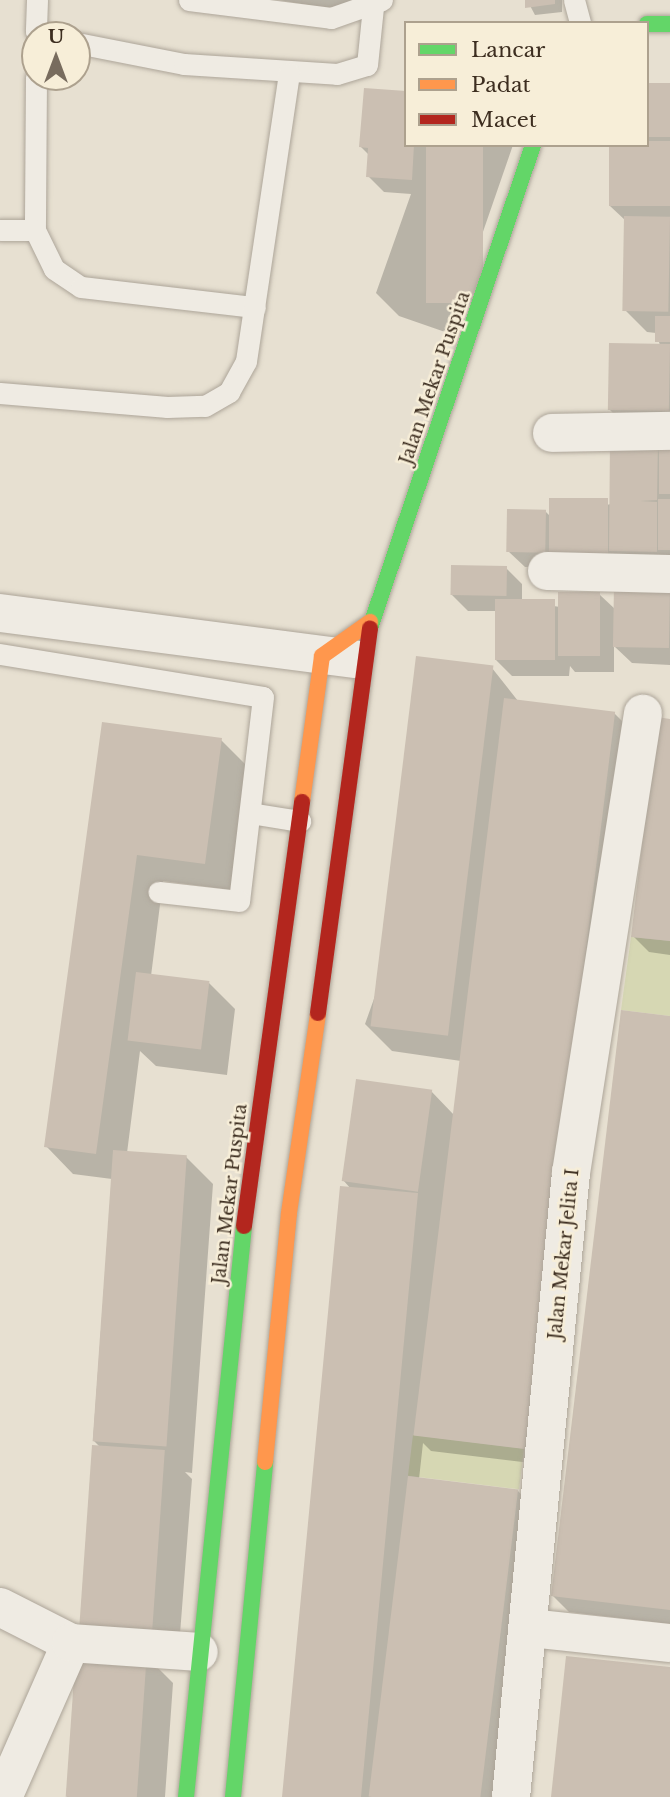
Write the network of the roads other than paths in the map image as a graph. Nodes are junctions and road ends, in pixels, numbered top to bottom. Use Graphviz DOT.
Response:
graph roads {
  1 [pos="37,0"];
  2 [pos="190,0"];
  3 [pos="573,0"];
  4 [pos="377,4"];
  5 [pos="39,21"];
  6 [pos="579,21"];
  7 [pos="649,24"];
  8 [pos="670,24"];
  9 [pos="91,46"];
  10 [pos="289,74"];
  11 [pos="36,91"];
  12 [pos="532,147"];
  13 [pos="0,230"];
  14 [pos="35,230"];
  15 [pos="255,307"];
  16 [pos="0,393"];
  17 [pos="670,431"];
  18 [pos="552,433"];
  19 [pos="547,571"];
  20 [pos="670,574"];
  21 [pos="0,613"];
  22 [pos="370,622"];
  23 [pos="0,654"];
  24 [pos="322,656"];
  25 [pos="370,661"];
  26 [pos="643,714"];
  27 [pos="250,813"];
  28 [pos="299,821"];
  29 [pos="159,892"];
  30 [pos="246,1209"];
  31 [pos="289,1213"];
  32 [pos="0,1607"];
  33 [pos="529,1628"];
  34 [pos="71,1643"];
  35 [pos="670,1643"];
  36 [pos="200,1652"];
  37 [pos="4,1797"];
  38 [pos="186,1797"];
  39 [pos="233,1797"];
  40 [pos="511,1797"];
  1 -- 5 [label="lane"];
  2 -- 4 [label="lane"];
  3 -- 6 [label="lane"];
  4 -- 10 [label="lane"];
  7 -- 8 [label="street"];
  9 -- 10 [label="lane"];
  10 -- 15 [label="lane"];
  11 -- 14 [label="lane"];
  12 -- 22 [label="street, Jalan Mekar Puspita"];
  13 -- 14 [label="lane"];
  14 -- 15 [label="lane"];
  15 -- 16 [label="lane"];
  17 -- 18 [label="street"];
  19 -- 20 [label="street"];
  21 -- 24 [label="street"];
  22 -- 24 [label="street"];
  22 -- 25 [label="street, Jalan Mekar Puspita"];
  23 -- 27 [label="lane"];
  24 -- 25 [label="street"];
  24 -- 28 [label="street, Jalan Mekar Puspita"];
  25 -- 31 [label="street, Jalan Mekar Puspita"];
  26 -- 33 [label="street, Jalan Mekar Jelita I"];
  27 -- 28 [label="lane"];
  27 -- 29 [label="lane"];
  28 -- 30 [label="street, Jalan Mekar Puspita"];
  30 -- 31 [label="street"];
  30 -- 36 [label="street, Jalan Mekar Puspita"];
  31 -- 39 [label="street, Jalan Mekar Puspita"];
  32 -- 34 [label="street"];
  33 -- 35 [label="street"];
  33 -- 40 [label="street, Jalan Mekar Jelita I"];
  34 -- 36 [label="street"];
  34 -- 37 [label="street"];
  36 -- 38 [label="street, Jalan Mekar Puspita"];
}
